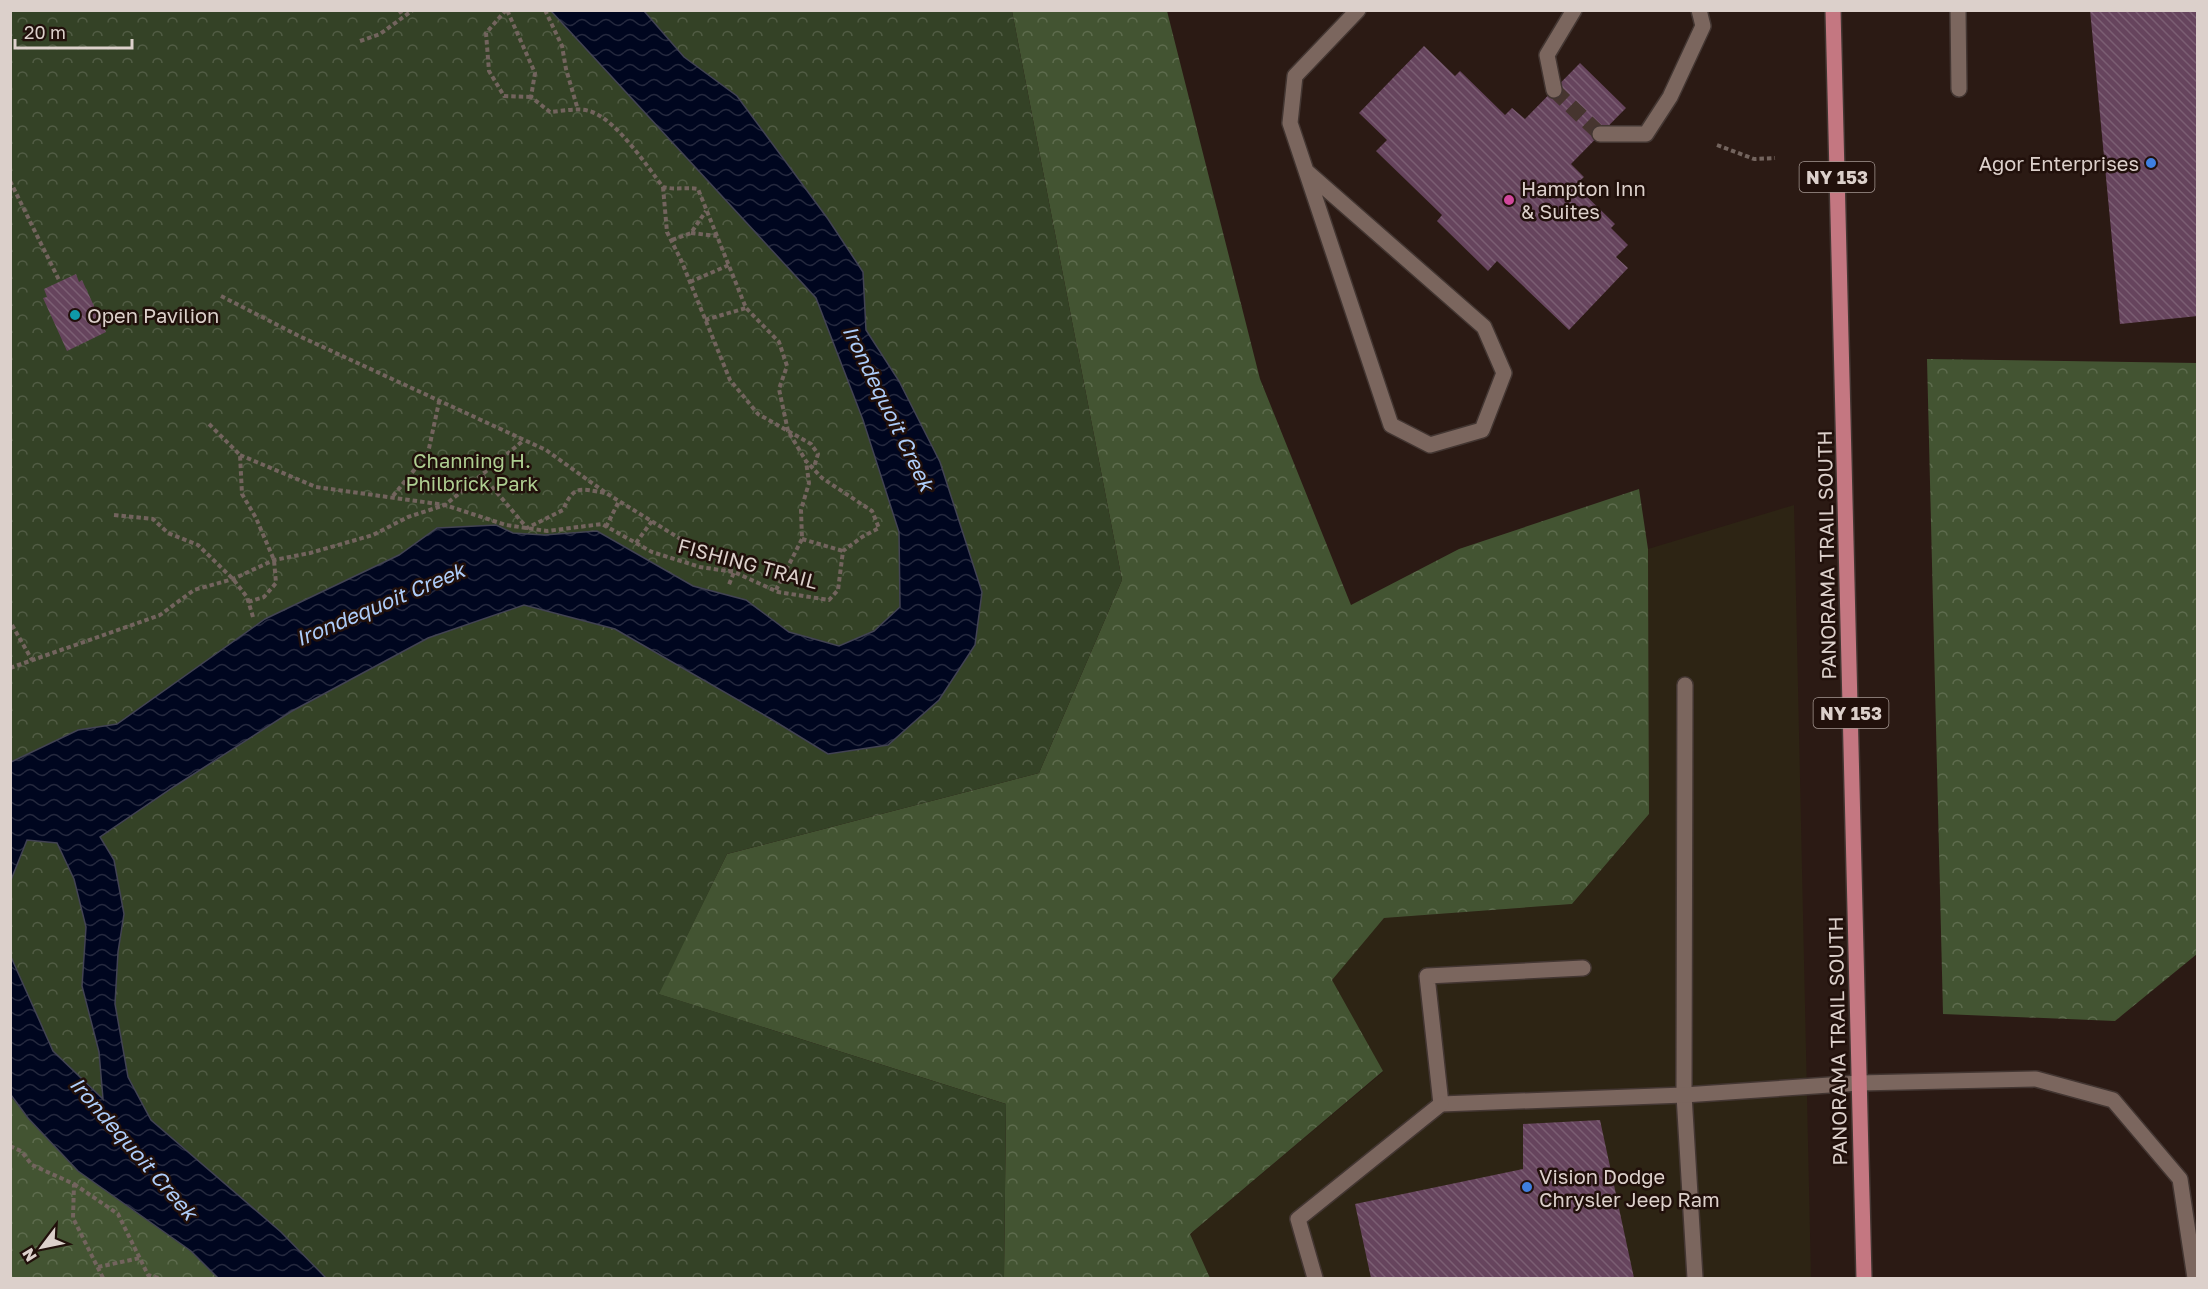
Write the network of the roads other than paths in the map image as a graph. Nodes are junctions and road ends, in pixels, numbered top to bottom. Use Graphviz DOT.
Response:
graph roads {
  1 [pos="1358,10"];
  2 [pos="1574,10"];
  3 [pos="1699,10"];
  4 [pos="1833,10"];
  5 [pos="1958,10"];
  6 [pos="1959,89"];
  7 [pos="1554,90"];
  8 [pos="1600,134"];
  9 [pos="1306,171"];
  10 [pos="1685,685"];
  11 [pos="1583,968"];
  12 [pos="1859,1083"];
  13 [pos="1684,1095"];
  14 [pos="1441,1104"];
  15 [pos="1315,1278"];
  16 [pos="1695,1278"];
  17 [pos="1864,1278"];
  18 [pos="2195,1278"];
  1 -- 9 [label="lane"];
  2 -- 7 [label="lane"];
  3 -- 8 [label="lane"];
  4 -- 12 [label="main road, PANORAMA TRAIL SOUTH / NY 153"];
  5 -- 6 [label="lane"];
  9 -- 9 [label="lane"];
  10 -- 13 [label="lane"];
  11 -- 14 [label="lane"];
  12 -- 13 [label="lane"];
  12 -- 17 [label="main road, PANORAMA TRAIL SOUTH / NY 153"];
  12 -- 18 [label="lane"];
  13 -- 14 [label="lane"];
  13 -- 16 [label="lane"];
  14 -- 15 [label="lane"];
}
